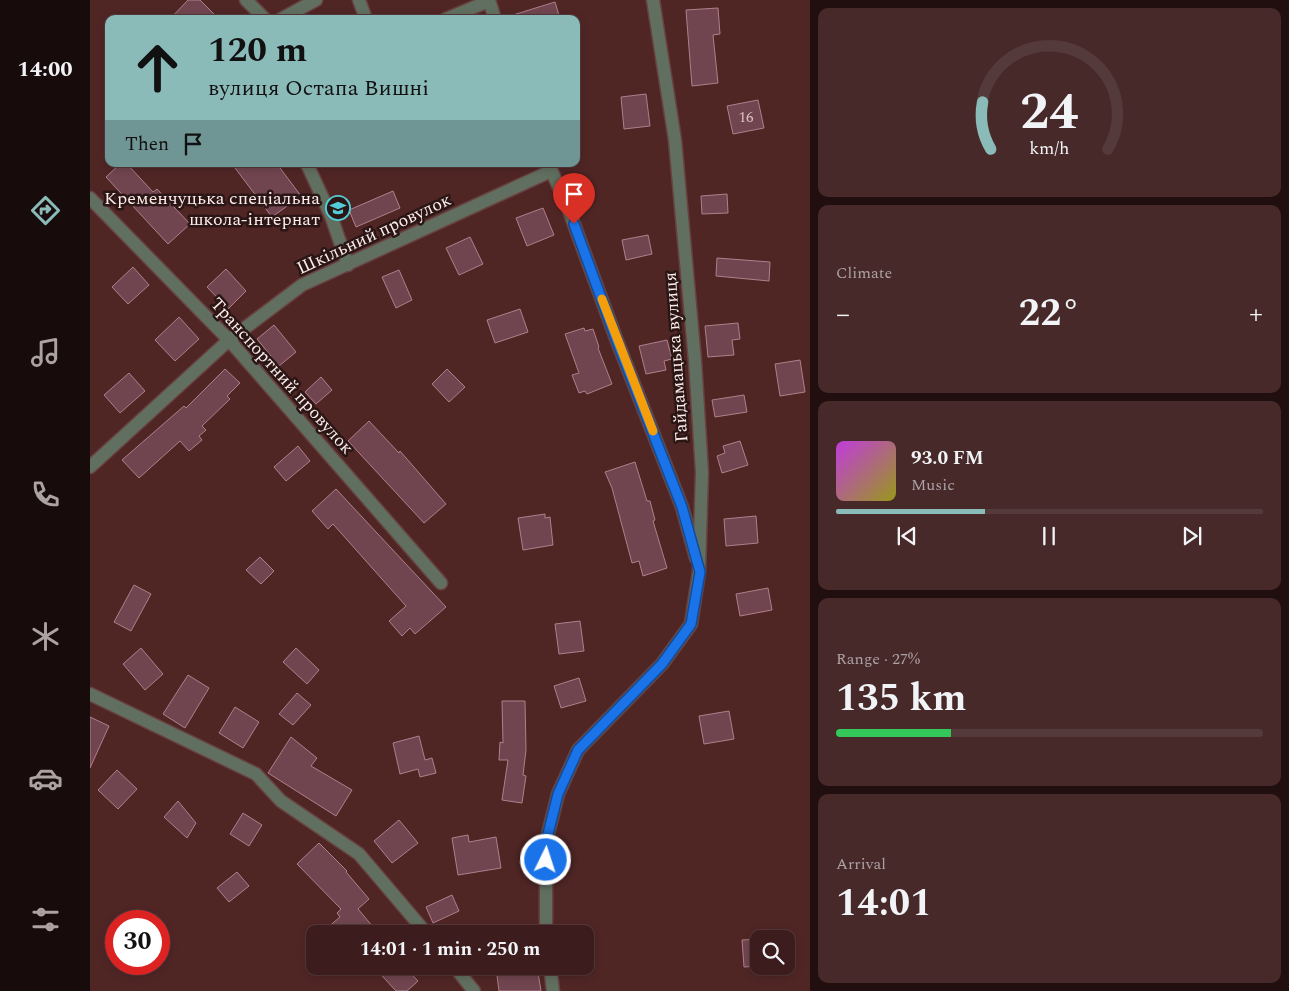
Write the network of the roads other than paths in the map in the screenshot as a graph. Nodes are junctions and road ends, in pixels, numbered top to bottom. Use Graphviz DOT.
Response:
graph roads {
  1 [pos="246,0"];
  2 [pos="316,0"];
  3 [pos="360,0"];
  4 [pos="489,0"];
  5 [pos="653,0"];
  6 [pos="261,15"];
  7 [pos="288,15"];
  8 [pos="365,15"];
  9 [pos="455,15"];
  10 [pos="494,15"];
  11 [pos="308,167"];
  12 [pos="550,167"];
  13 [pos="90,198"];
  14 [pos="348,265"];
  15 [pos="229,340"];
  16 [pos="90,467"];
  17 [pos="700,572"];
  18 [pos="441,583"];
  19 [pos="90,694"];
  20 [pos="418,925"];
  21 [pos="546,925"];
  22 [pos="461,975"];
  23 [pos="551,975"];
  24 [pos="474,991"];
  25 [pos="553,991"];
  1 -- 6 [label="street"];
  2 -- 7 [label="street"];
  3 -- 8 [label="street"];
  4 -- 9 [label="street"];
  4 -- 10 [label="street"];
  5 -- 17 [label="street, Гайдамацька вулиця"];
  11 -- 14 [label="street"];
  12 -- 14 [label="street, Шкільний провулок"];
  12 -- 17 [label="street"];
  13 -- 15 [label="street, Транспортний провулок"];
  14 -- 15 [label="street, Шкільний провулок"];
  15 -- 16 [label="street, Шкільний провулок"];
  15 -- 18 [label="street, Транспортний провулок"];
  17 -- 21 [label="street, Гайдамацька вулиця"];
  19 -- 20 [label="street"];
  22 -- 24 [label="street"];
  23 -- 25 [label="street"];
}
